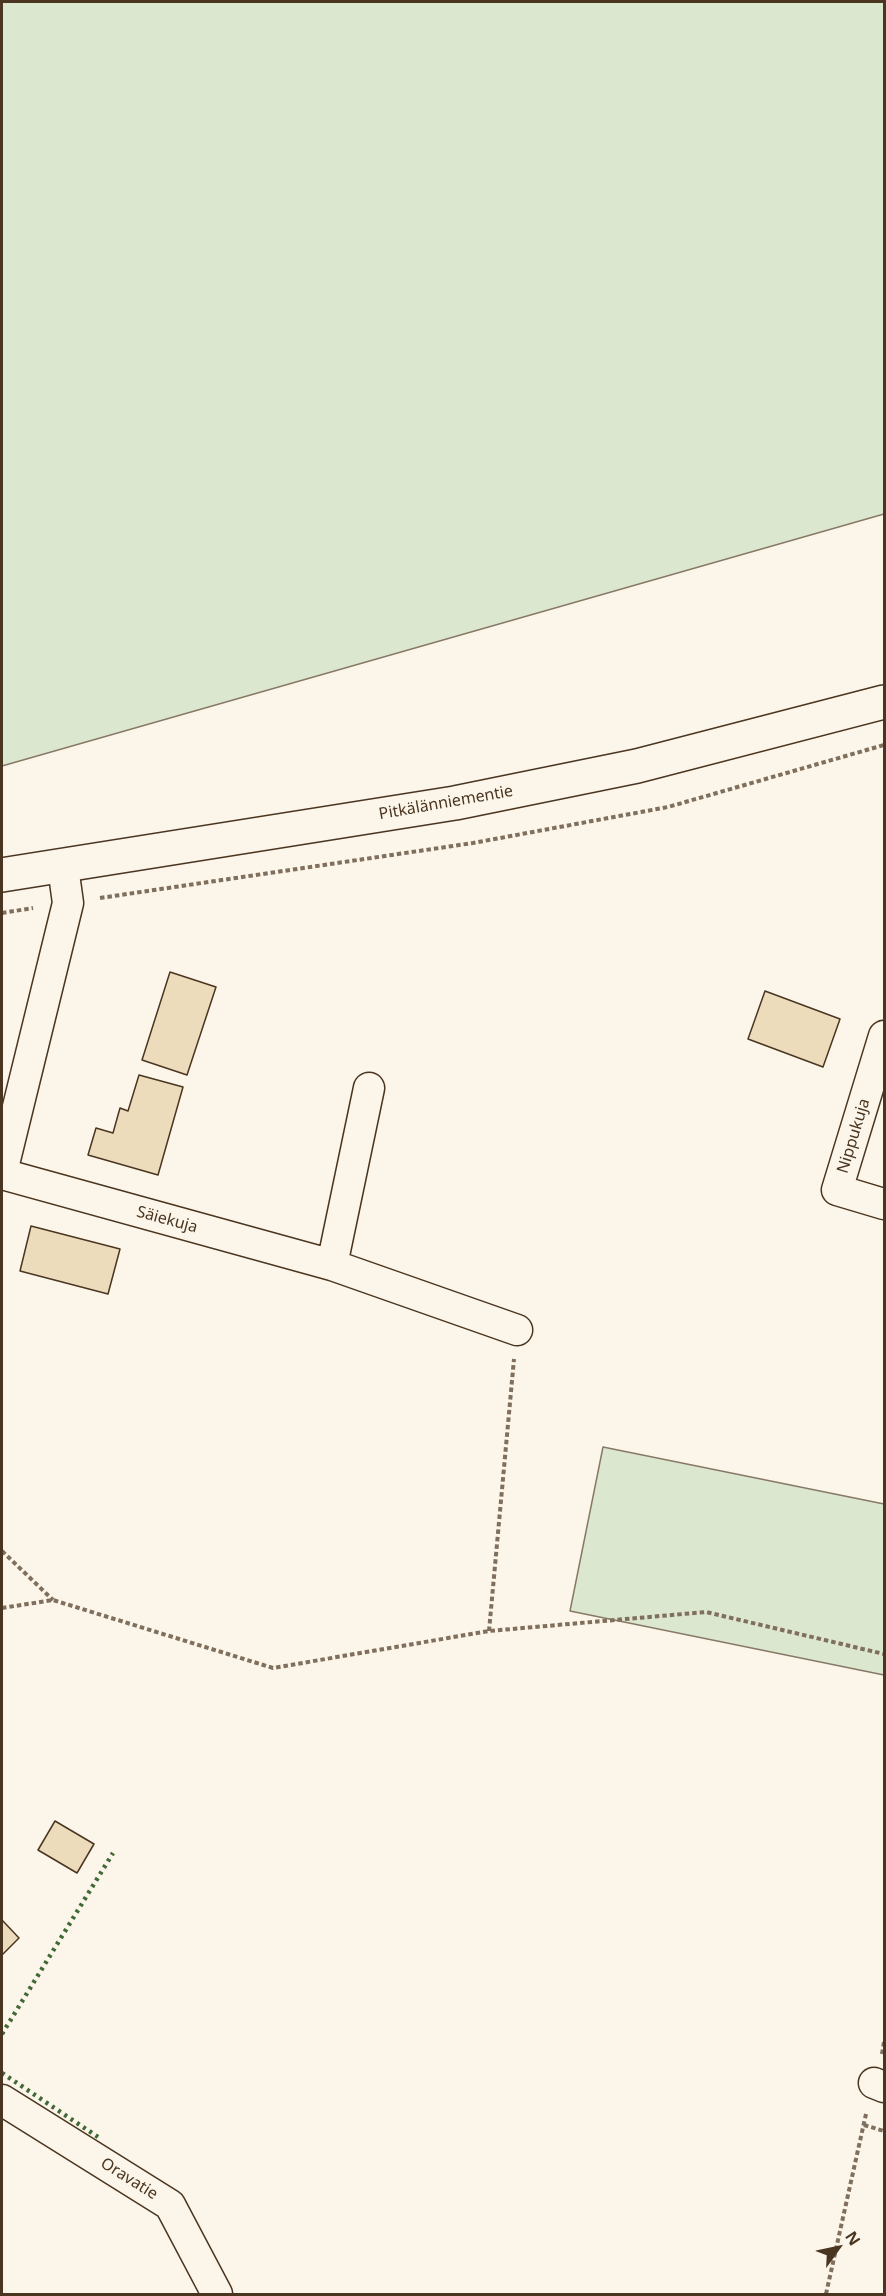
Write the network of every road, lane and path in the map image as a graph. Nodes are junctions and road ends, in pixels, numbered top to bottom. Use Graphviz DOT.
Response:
graph roads {
  1 [pos="885,702"];
  2 [pos="63,867"];
  3 [pos="2,875"];
  4 [pos="885,1036"];
  5 [pos="369,1088"];
  6 [pos="2,1173"];
  7 [pos="885,1204"];
  8 [pos="332,1265"];
  9 [pos="517,1330"];
  10 [pos="2,1551"];
  11 [pos="53,1600"];
  12 [pos="2,1608"];
  13 [pos="489,1630"];
  14 [pos="885,1654"];
  15 [pos="885,2042"];
  16 [pos="879,2085"];
  17 [pos="2,2100"];
  18 [pos="864,2125"];
  19 [pos="885,2131"];
  20 [pos="217,2295"];
  21 [pos="826,2295"];
  1 -- 2 [label="street, Pitkälänniementie"];
  2 -- 3 [label="street, Pitkälänniementie"];
  2 -- 6 [label="street, Säiekuja"];
  4 -- 7 [label="street, Nippukuja"];
  5 -- 8 [label="street"];
  6 -- 8 [label="street, Säiekuja"];
  8 -- 9 [label="street, Säiekuja"];
  9 -- 13 [label="path"];
  10 -- 11 [label="path"];
  11 -- 12 [label="path"];
  11 -- 13 [label="path"];
  13 -- 14 [label="path"];
  15 -- 16 [label="path"];
  16 -- 18 [label="path"];
  17 -- 20 [label="street, Oravatie"];
  18 -- 19 [label="path"];
  18 -- 21 [label="path"];
}
